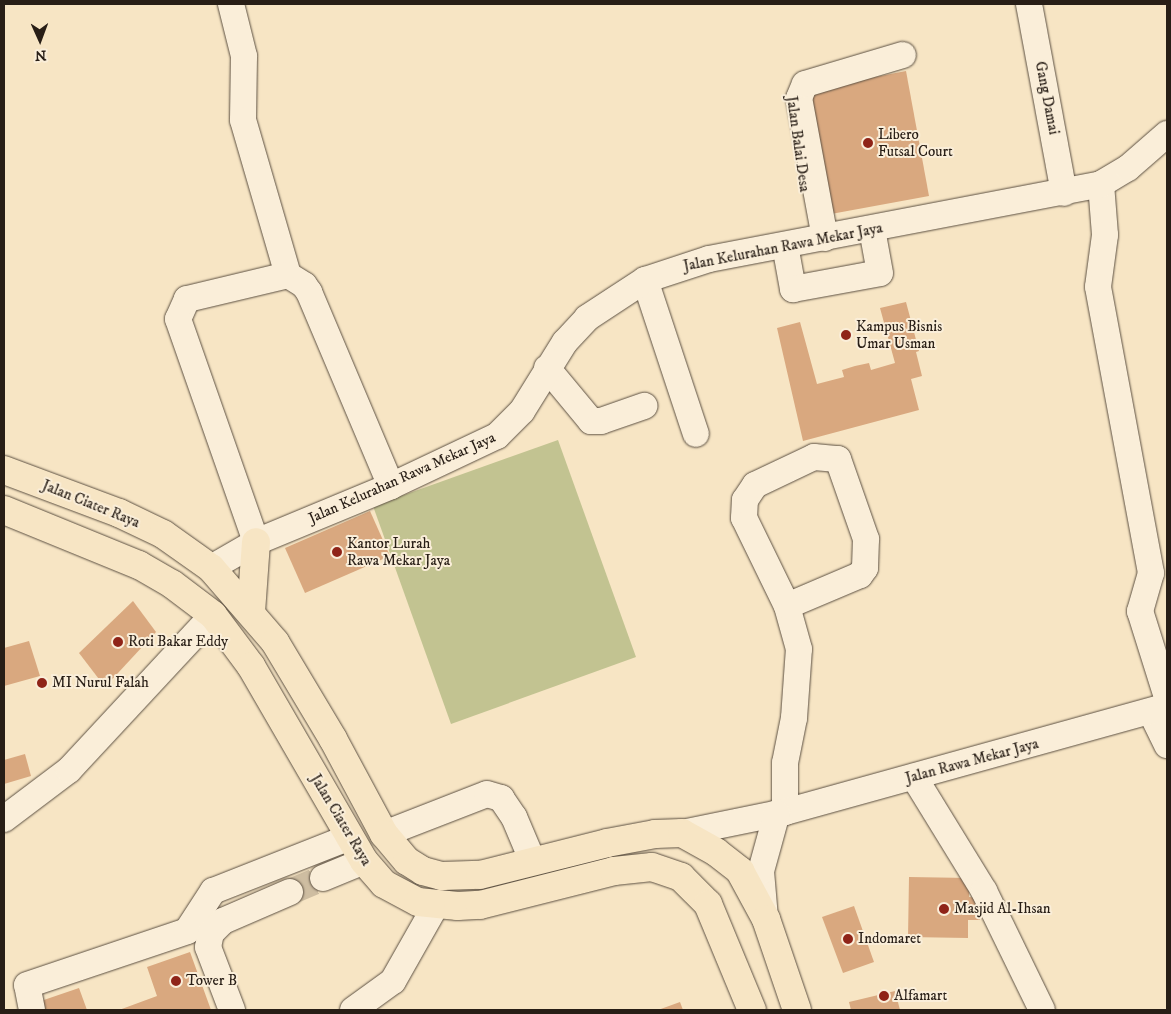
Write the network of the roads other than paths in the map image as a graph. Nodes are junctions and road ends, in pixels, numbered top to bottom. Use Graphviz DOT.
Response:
graph roads {
  1 [pos="231,4"];
  2 [pos="1029,4"];
  3 [pos="903,55"];
  4 [pos="820,61"];
  5 [pos="1167,134"];
  6 [pos="1101,184"];
  7 [pos="1064,193"];
  8 [pos="872,229"];
  9 [pos="819,239"];
  10 [pos="785,245"];
  11 [pos="288,275"];
  12 [pos="645,280"];
  13 [pos="548,368"];
  14 [pos="644,406"];
  15 [pos="696,434"];
  16 [pos="4,470"];
  17 [pos="391,486"];
  18 [pos="4,510"];
  19 [pos="256,542"];
  20 [pos="211,568"];
  21 [pos="787,606"];
  22 [pos="252,612"];
  23 [pos="213,616"];
  24 [pos="1162,705"];
  25 [pos="1167,745"];
  26 [pos="914,777"];
  27 [pos="781,813"];
  28 [pos="4,820"];
  29 [pos="682,833"];
  30 [pos="384,834"];
  31 [pos="350,837"];
  32 [pos="364,861"];
  33 [pos="533,862"];
  34 [pos="323,878"];
  35 [pos="290,892"];
  36 [pos="436,905"];
  37 [pos="766,919"];
  38 [pos="32,1010"];
  39 [pos="232,1010"];
  40 [pos="353,1010"];
  41 [pos="752,1010"];
  42 [pos="797,1010"];
  43 [pos="1042,1010"];
  1 -- 11 [label="street"];
  2 -- 7 [label="street, Gang Damai"];
  3 -- 9 [label="street"];
  4 -- 9 [label="street, Jalan Balai Desa"];
  5 -- 6 [label="street, Jalan Kelurahan Rawa Mekar Jaya"];
  6 -- 7 [label="street, Jalan Kelurahan Rawa Mekar Jaya"];
  6 -- 24 [label="street"];
  7 -- 8 [label="street, Jalan Kelurahan Rawa Mekar Jaya"];
  8 -- 9 [label="street, Jalan Kelurahan Rawa Mekar Jaya"];
  8 -- 10 [label="street"];
  9 -- 10 [label="street, Jalan Kelurahan Rawa Mekar Jaya"];
  10 -- 12 [label="street, Jalan Kelurahan Rawa Mekar Jaya"];
  11 -- 17 [label="street"];
  11 -- 19 [label="street"];
  12 -- 13 [label="street, Jalan Kelurahan Rawa Mekar Jaya"];
  12 -- 15 [label="street"];
  13 -- 14 [label="street"];
  13 -- 17 [label="street, Jalan Kelurahan Rawa Mekar Jaya"];
  16 -- 20 [label="main road, Jalan Ciater Raya"];
  17 -- 19 [label="street, Jalan Kelurahan Rawa Mekar Jaya"];
  18 -- 23 [label="main road, Jalan Ciater Raya"];
  19 -- 20 [label="street, Jalan Kelurahan Rawa Mekar Jaya"];
  19 -- 22 [label="main road"];
  20 -- 22 [label="main road, Jalan Ciater Raya"];
  21 -- 21 [label="street"];
  21 -- 27 [label="street"];
  22 -- 30 [label="main road, Jalan Ciater Raya"];
  23 -- 28 [label="street"];
  23 -- 31 [label="main road, Jalan Ciater Raya"];
  24 -- 25 [label="street"];
  24 -- 26 [label="street, Jalan Rawa Mekar Jaya"];
  26 -- 27 [label="street, Jalan Rawa Mekar Jaya"];
  26 -- 43 [label="street"];
  27 -- 29 [label="street, Jalan Rawa Mekar Jaya"];
  27 -- 37 [label="street"];
  29 -- 33 [label="main road, Jalan Ciater Raya"];
  29 -- 37 [label="main road"];
  30 -- 33 [label="main road, Jalan Ciater Raya"];
  30 -- 33 [label="street"];
  31 -- 32 [label="main road, Jalan Ciater Raya"];
  31 -- 38 [label="street"];
  32 -- 34 [label="street"];
  32 -- 36 [label="main road, Jalan Ciater Raya"];
  35 -- 39 [label="street"];
  36 -- 40 [label="street"];
  36 -- 41 [label="main road, Jalan Ciater Raya"];
  37 -- 42 [label="main road"];
}
